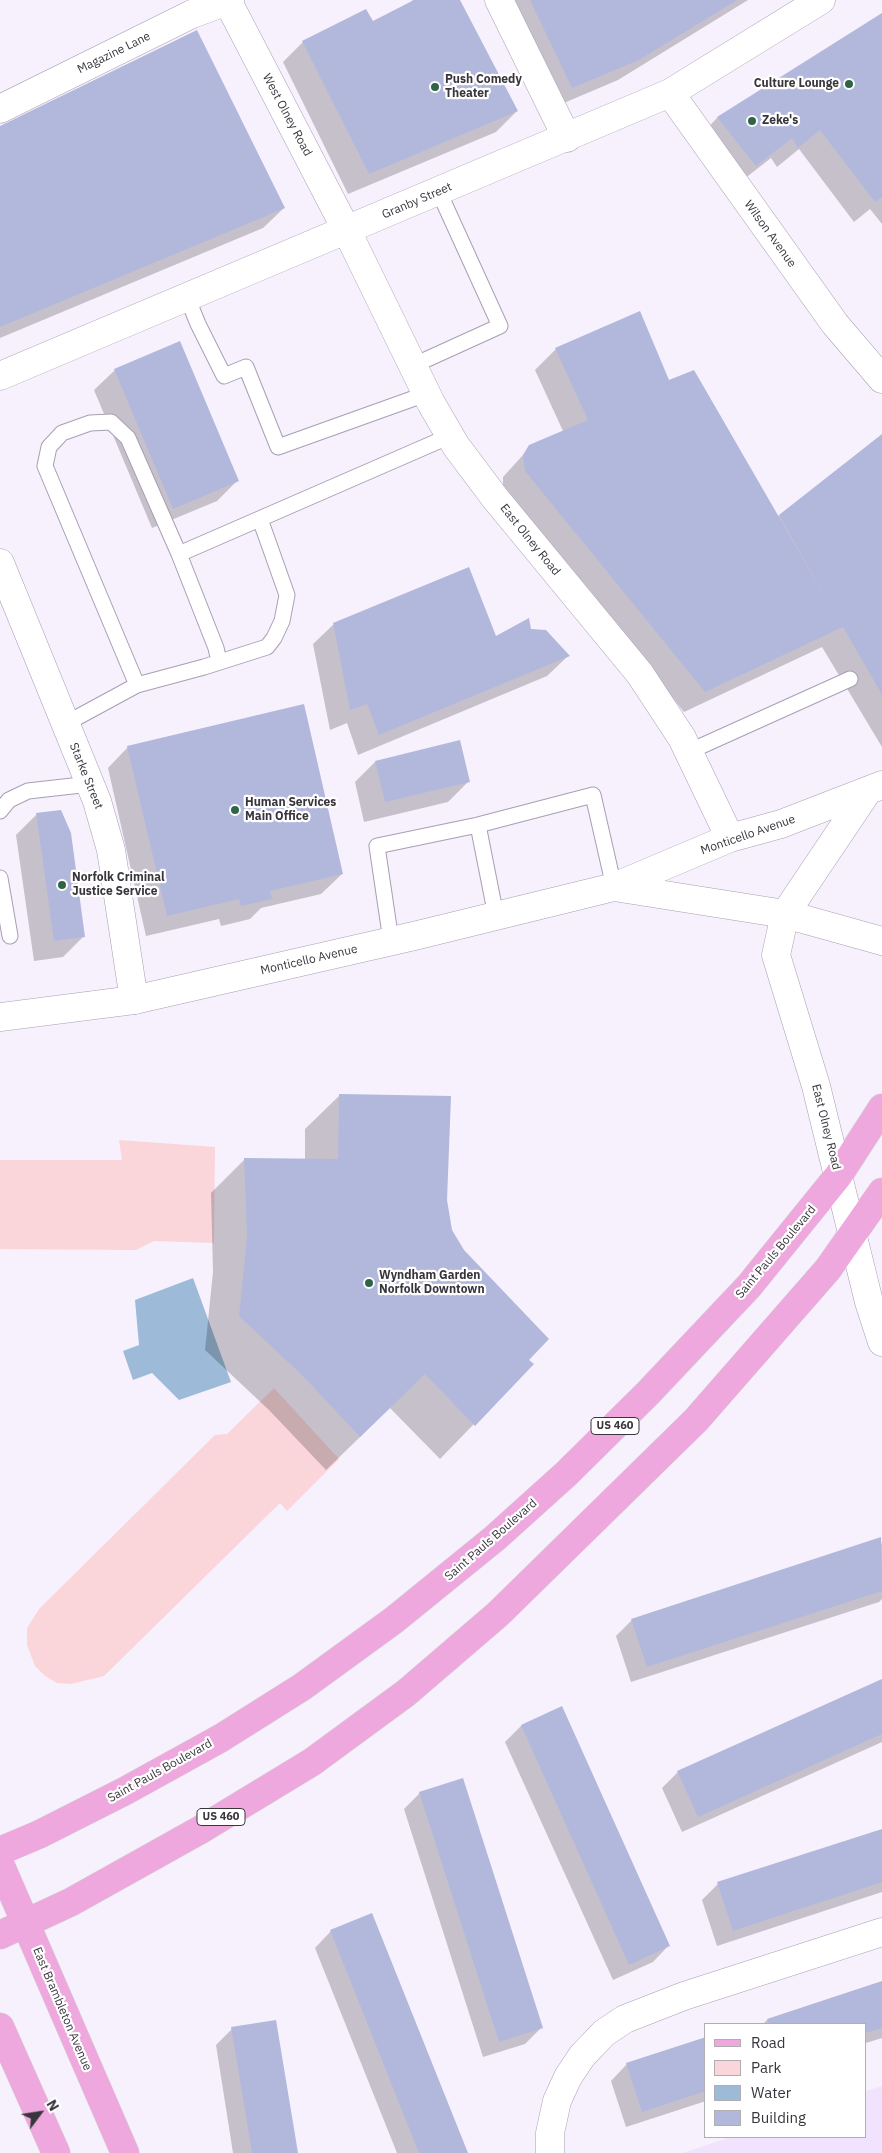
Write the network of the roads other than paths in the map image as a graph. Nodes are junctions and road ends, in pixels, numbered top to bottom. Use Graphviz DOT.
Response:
graph roads {
  1 [pos="228,0"];
  2 [pos="498,0"];
  3 [pos="821,0"];
  4 [pos="670,93"];
  5 [pos="0,109"];
  6 [pos="567,138"];
  7 [pos="439,192"];
  8 [pos="347,231"];
  9 [pos="187,298"];
  10 [pos="412,366"];
  11 [pos="880,372"];
  12 [pos="0,376"];
  13 [pos="426,394"];
  14 [pos="450,436"];
  15 [pos="260,519"];
  16 [pos="179,554"];
  17 [pos="0,563"];
  18 [pos="219,661"];
  19 [pos="850,679"];
  20 [pos="137,685"];
  21 [pos="65,724"];
  22 [pos="688,752"];
  23 [pos="90,784"];
  24 [pos="874,789"];
  25 [pos="0,810"];
  26 [pos="478,825"];
  27 [pos="730,838"];
  28 [pos="0,878"];
  29 [pos="614,887"];
  30 [pos="785,914"];
  31 [pos="496,916"];
  32 [pos="10,936"];
  33 [pos="391,941"];
  34 [pos="882,941"];
  35 [pos="134,1000"];
  36 [pos="0,1017"];
  37 [pos="882,1108"];
  38 [pos="838,1176"];
  39 [pos="882,1192"];
  40 [pos="853,1234"];
  41 [pos="882,1342"];
  42 [pos="0,1851"];
  43 [pos="0,1864"];
  44 [pos="26,1924"];
  45 [pos="882,1932"];
  46 [pos="0,1935"];
  47 [pos="0,2027"];
  48 [pos="56,2153"];
  49 [pos="125,2153"];
  50 [pos="550,2153"];
  1 -- 5 [label="street, Magazine Lane"];
  1 -- 8 [label="street, West Olney Road"];
  2 -- 6 [label="street"];
  3 -- 4 [label="street, Granby Street"];
  4 -- 6 [label="street, Granby Street"];
  4 -- 11 [label="street, Wilson Avenue"];
  6 -- 7 [label="street, Granby Street"];
  7 -- 8 [label="street, Granby Street"];
  7 -- 10 [label="lane"];
  8 -- 9 [label="street, Granby Street"];
  8 -- 10 [label="street, East Olney Road"];
  9 -- 12 [label="street, Granby Street"];
  9 -- 13 [label="lane"];
  10 -- 13 [label="street, East Olney Road"];
  13 -- 14 [label="street, East Olney Road"];
  14 -- 15 [label="lane"];
  14 -- 22 [label="street, East Olney Road"];
  15 -- 16 [label="lane"];
  15 -- 18 [label="lane"];
  16 -- 18 [label="lane"];
  16 -- 20 [label="lane"];
  17 -- 21 [label="street, Starke Street"];
  18 -- 20 [label="lane"];
  19 -- 22 [label="lane"];
  20 -- 21 [label="lane"];
  21 -- 23 [label="street, Starke Street"];
  22 -- 27 [label="street, East Olney Road"];
  23 -- 25 [label="lane"];
  23 -- 35 [label="street, Starke Street"];
  24 -- 27 [label="street, Monticello Avenue"];
  24 -- 30 [label="street"];
  26 -- 29 [label="lane"];
  26 -- 31 [label="lane"];
  26 -- 33 [label="lane"];
  27 -- 29 [label="street, Monticello Avenue"];
  28 -- 32 [label="lane"];
  29 -- 30 [label="street, Monticello Avenue"];
  29 -- 31 [label="street, Monticello Avenue"];
  30 -- 34 [label="street, Monticello Avenue"];
  30 -- 38 [label="street, East Olney Road"];
  31 -- 33 [label="street, Monticello Avenue"];
  33 -- 35 [label="street, Monticello Avenue"];
  35 -- 36 [label="street, Monticello Avenue"];
  37 -- 38 [label="main road, Saint Pauls Boulevard / US 460"];
  38 -- 40 [label="street, East Olney Road"];
  38 -- 42 [label="main road, Saint Pauls Boulevard / US 460"];
  39 -- 40 [label="main road, US 460"];
  40 -- 41 [label="street, East Olney Road"];
  40 -- 44 [label="main road, US 460"];
  43 -- 44 [label="main road, East Brambleton Avenue"];
  44 -- 46 [label="main road"];
  44 -- 49 [label="main road, East Brambleton Avenue"];
  45 -- 50 [label="street"];
  47 -- 48 [label="main road"];
}
